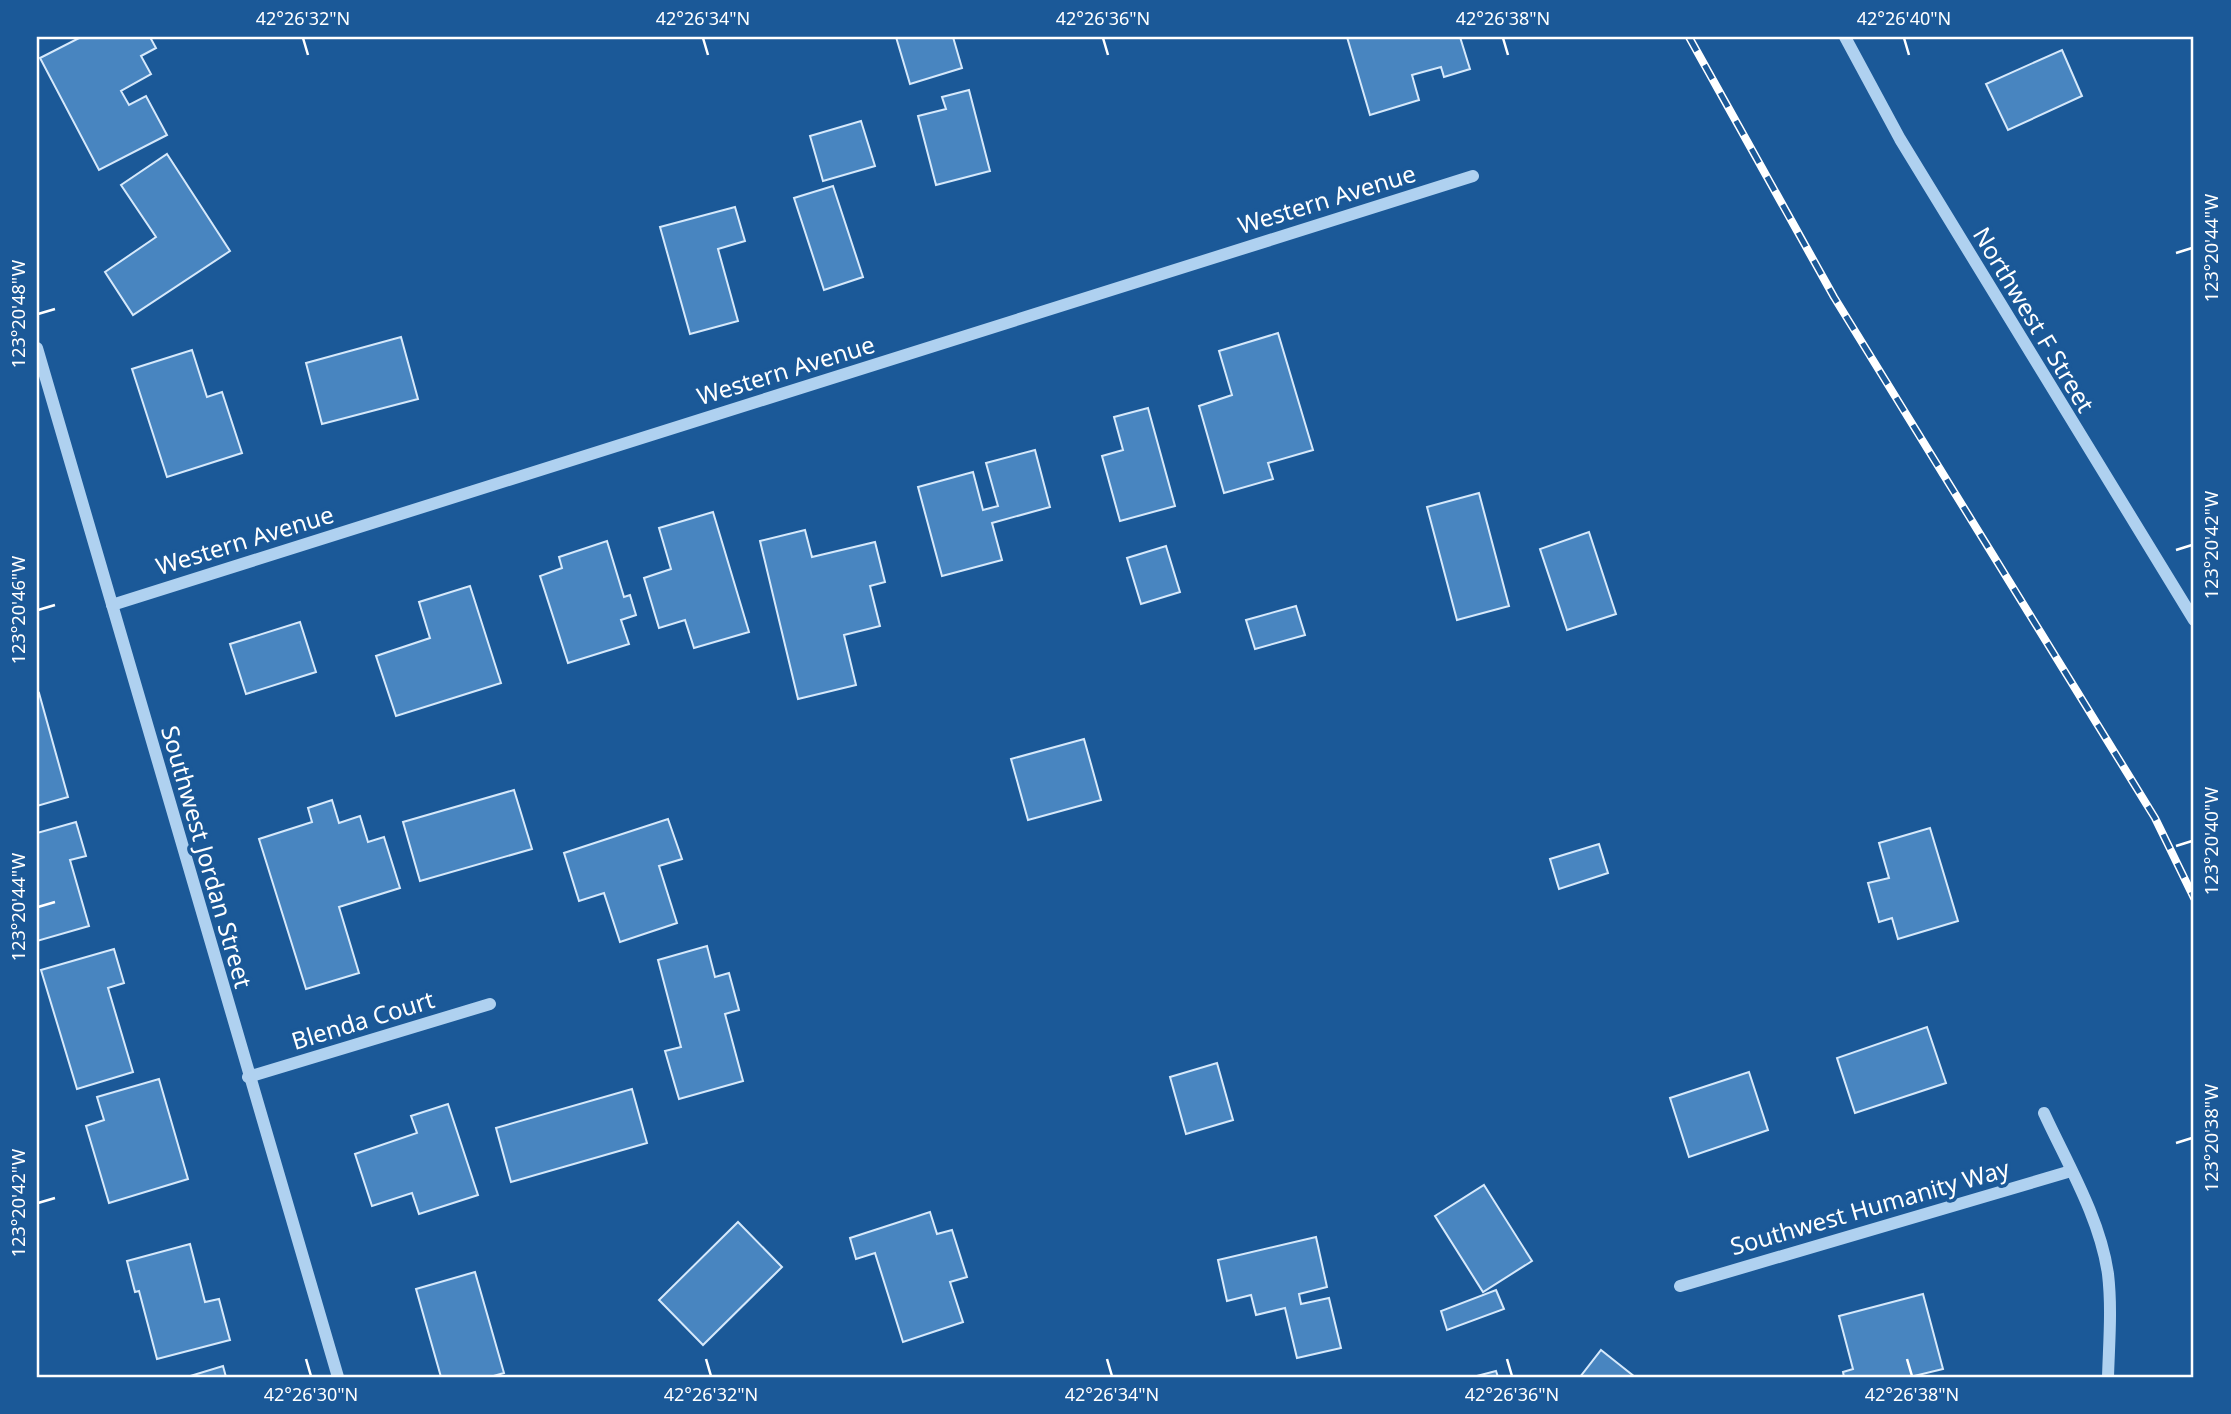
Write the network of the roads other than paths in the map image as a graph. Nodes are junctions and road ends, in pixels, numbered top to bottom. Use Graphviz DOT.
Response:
graph roads {
  1 [pos="1845,37"];
  2 [pos="1473,176"];
  3 [pos="37,348"];
  4 [pos="112,605"];
  5 [pos="2194,620"];
  6 [pos="490,1004"];
  7 [pos="248,1077"];
  8 [pos="2044,1113"];
  9 [pos="2071,1171"];
  10 [pos="1680,1286"];
  11 [pos="338,1377"];
  12 [pos="2108,1377"];
  1 -- 5 [label="street, Northwest F Street"];
  2 -- 4 [label="street, Western Avenue"];
  3 -- 4 [label="street, Southwest Jordan Street"];
  4 -- 7 [label="street, Southwest Jordan Street"];
  6 -- 7 [label="street, Blenda Court"];
  7 -- 11 [label="street, Southwest Jordan Street"];
  8 -- 9 [label="street"];
  9 -- 10 [label="street, Southwest Humanity Way"];
  9 -- 12 [label="street"];
}
